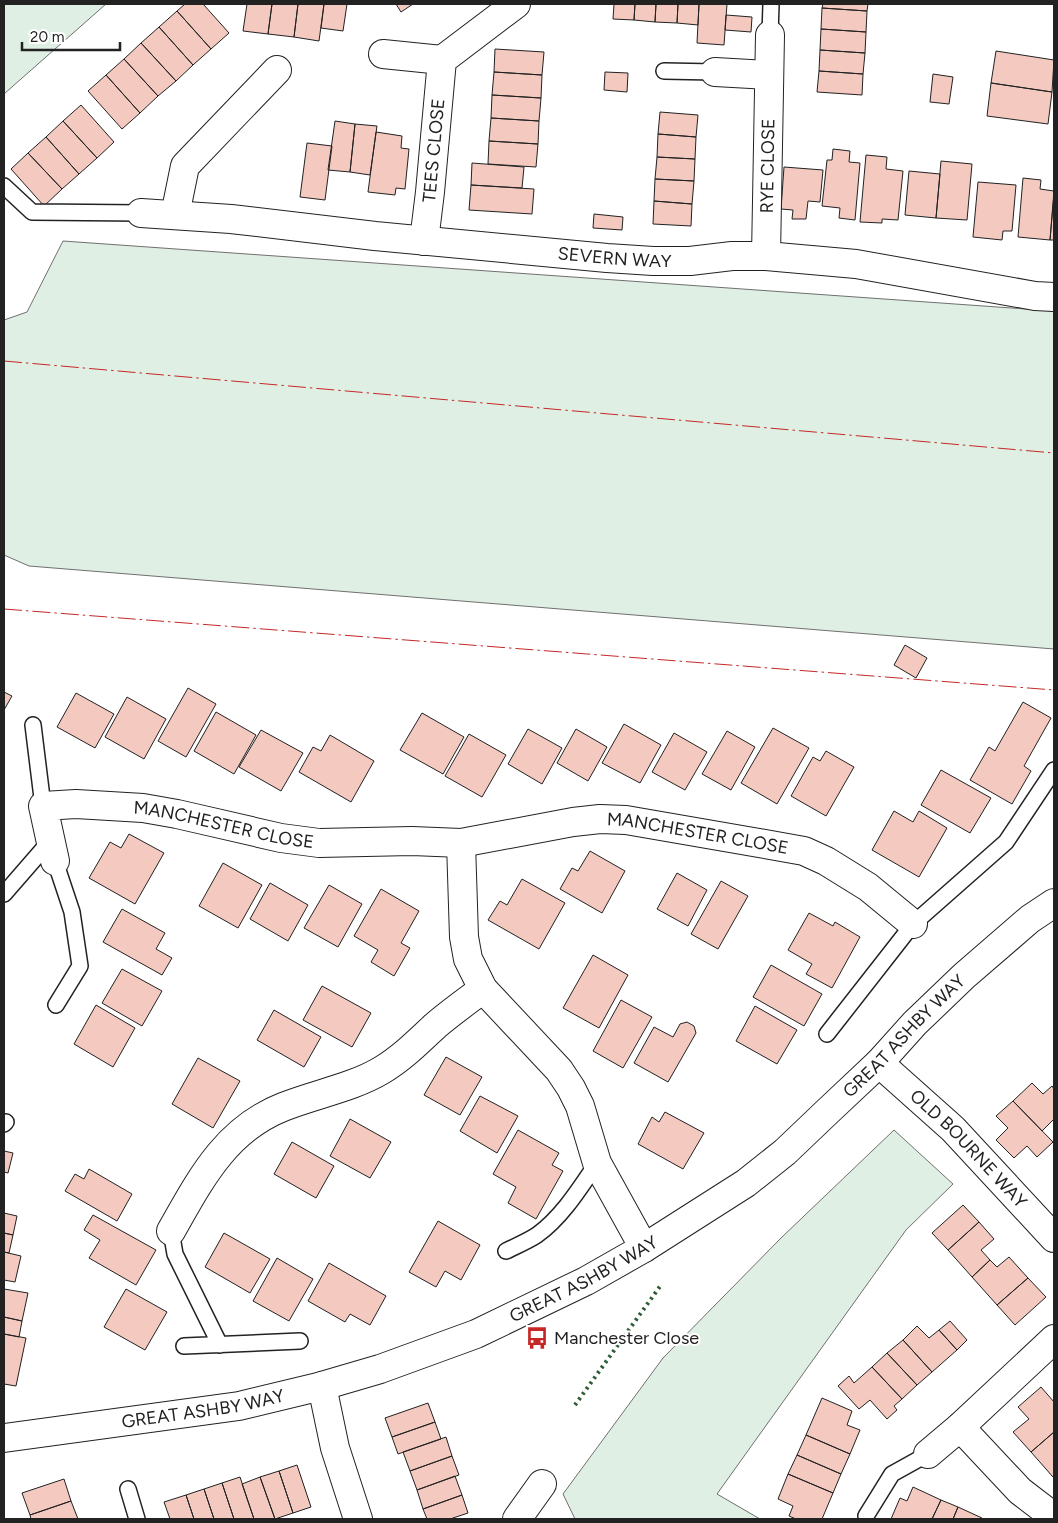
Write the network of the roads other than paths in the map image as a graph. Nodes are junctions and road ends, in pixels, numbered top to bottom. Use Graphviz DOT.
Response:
graph roads {
  1 [pos="516,4"];
  2 [pos="771,4"];
  3 [pos="770,35"];
  4 [pos="383,54"];
  5 [pos="442,60"];
  6 [pos="277,70"];
  7 [pos="664,71"];
  8 [pos="715,72"];
  9 [pos="769,75"];
  10 [pos="4,186"];
  11 [pos="141,213"];
  12 [pos="174,215"];
  13 [pos="424,241"];
  14 [pos="766,256"];
  15 [pos="1054,297"];
  16 [pos="32,725"];
  17 [pos="1054,770"];
  18 [pos="43,806"];
  19 [pos="461,843"];
  20 [pos="53,850"];
  21 [pos="4,894"];
  22 [pos="1054,903"];
  23 [pos="913,924"];
  24 [pos="483,989"];
  25 [pos="56,1005"];
  26 [pos="827,1034"];
  27 [pos="878,1063"];
  28 [pos="597,1163"];
  29 [pos="171,1231"];
  30 [pos="1054,1238"];
  31 [pos="644,1248"];
  32 [pos="506,1251"];
  33 [pos="1054,1339"];
  34 [pos="300,1341"];
  35 [pos="220,1344"];
  36 [pos="184,1346"];
  37 [pos="322,1386"];
  38 [pos="960,1427"];
  39 [pos="4,1438"];
  40 [pos="928,1454"];
  41 [pos="542,1484"];
  42 [pos="128,1489"];
  43 [pos="866,1516"];
  44 [pos="1054,1517"];
  45 [pos="137,1519"];
  46 [pos="358,1519"];
  47 [pos="517,1519"];
  1 -- 5 [label="street"];
  2 -- 3 [label="lane"];
  3 -- 9 [label="street, RYE CLOSE"];
  4 -- 5 [label="street"];
  5 -- 13 [label="street, TEES CLOSE"];
  6 -- 12 [label="street"];
  7 -- 8 [label="lane"];
  8 -- 9 [label="street"];
  9 -- 14 [label="street, RYE CLOSE"];
  10 -- 11 [label="lane"];
  11 -- 12 [label="street, SEVERN WAY"];
  12 -- 13 [label="street, SEVERN WAY"];
  13 -- 14 [label="street, SEVERN WAY"];
  14 -- 15 [label="street, SEVERN WAY"];
  16 -- 18 [label="lane"];
  17 -- 23 [label="lane"];
  18 -- 19 [label="street, MANCHESTER CLOSE"];
  18 -- 20 [label="street"];
  19 -- 23 [label="street, MANCHESTER CLOSE"];
  19 -- 24 [label="street"];
  20 -- 21 [label="lane"];
  20 -- 25 [label="lane"];
  22 -- 27 [label="street, GREAT ASHBY WAY"];
  23 -- 26 [label="lane"];
  24 -- 28 [label="street"];
  24 -- 29 [label="street"];
  27 -- 30 [label="street, OLD BOURNE WAY"];
  27 -- 31 [label="street, GREAT ASHBY WAY"];
  28 -- 31 [label="street"];
  28 -- 32 [label="lane"];
  29 -- 35 [label="lane"];
  31 -- 37 [label="street, GREAT ASHBY WAY"];
  33 -- 38 [label="street"];
  34 -- 35 [label="lane"];
  35 -- 36 [label="lane"];
  37 -- 39 [label="street, GREAT ASHBY WAY"];
  37 -- 46 [label="street"];
  38 -- 40 [label="street"];
  38 -- 44 [label="street"];
  40 -- 43 [label="lane"];
  41 -- 47 [label="street"];
  42 -- 45 [label="lane"];
}
